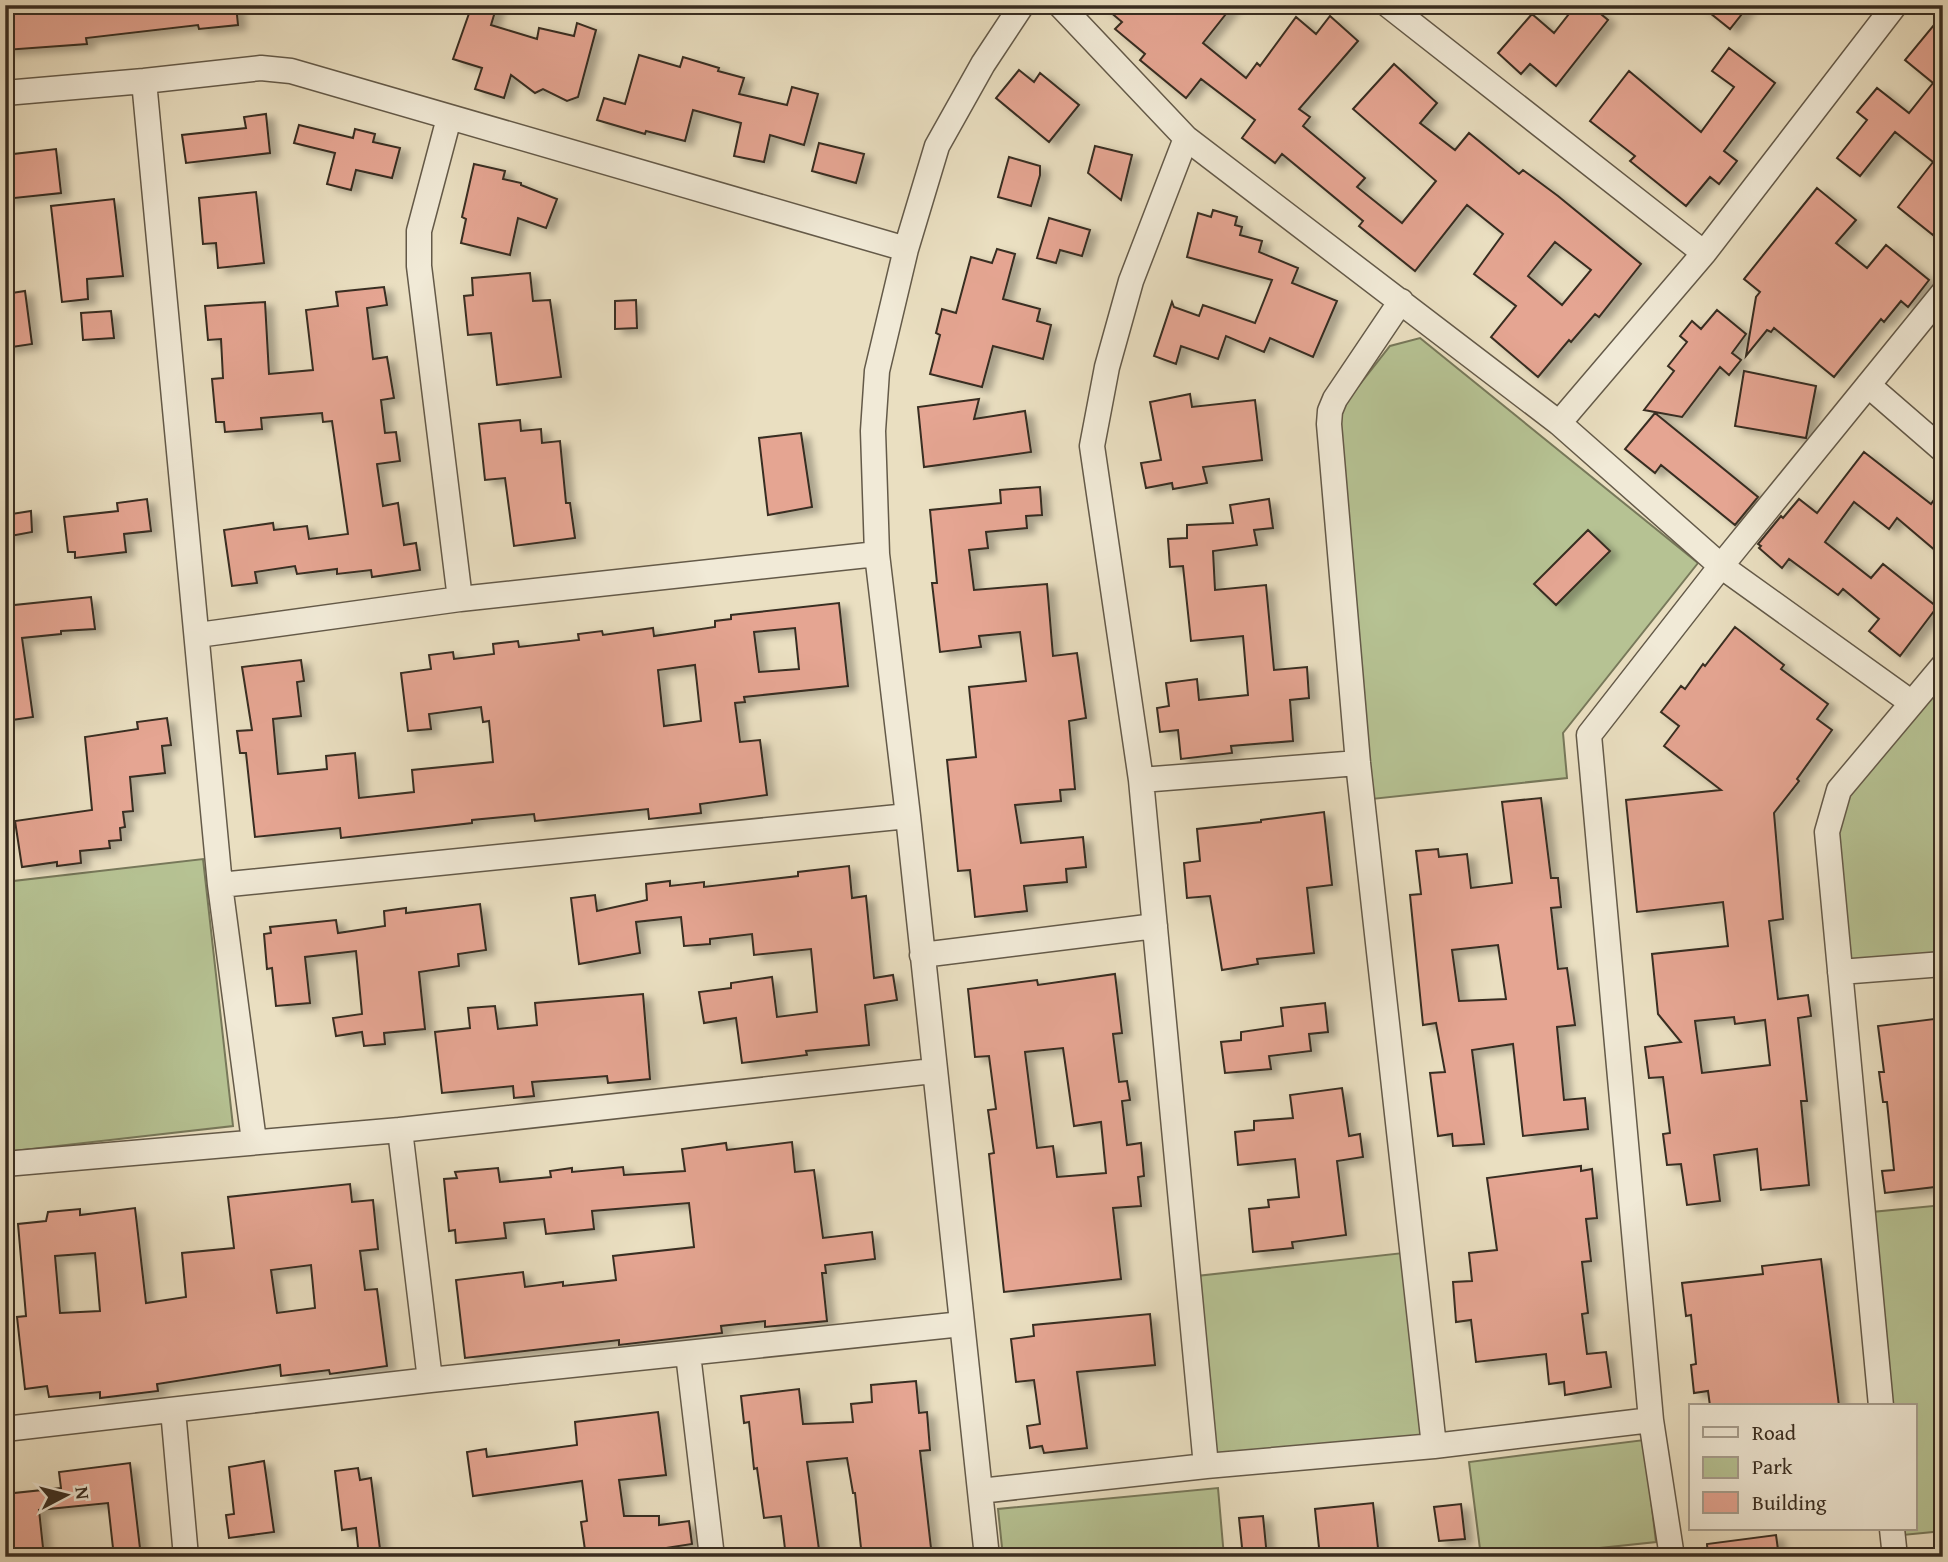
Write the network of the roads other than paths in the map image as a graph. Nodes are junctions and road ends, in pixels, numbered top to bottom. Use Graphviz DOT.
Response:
graph roads {
  1 [pos="1022,5"];
  2 [pos="1060,5"];
  3 [pos="1388,5"];
  4 [pos="1895,5"];
  5 [pos="144,81"];
  6 [pos="5,93"];
  7 [pos="449,118"];
  8 [pos="1186,138"];
  9 [pos="906,248"];
  10 [pos="1704,253"];
  11 [pos="1943,293"];
  12 [pos="1401,301"];
  13 [pos="1868,385"];
  14 [pos="1559,423"];
  15 [pos="1943,450"];
  16 [pos="877,554"];
  17 [pos="1721,566"];
  18 [pos="460,599"];
  19 [pos="198,635"];
  20 [pos="1943,666"];
  21 [pos="1912,703"];
  22 [pos="1358,763"];
  23 [pos="1141,780"];
  24 [pos="908,816"];
  25 [pos="220,885"];
  26 [pos="1155,926"];
  27 [pos="922,956"];
  28 [pos="1943,964"];
  29 [pos="1840,972"];
  30 [pos="933,1071"];
  31 [pos="400,1130"];
  32 [pos="254,1141"];
  33 [pos="5,1164"];
  34 [pos="962,1324"];
  35 [pos="688,1354"];
  36 [pos="430,1380"];
  37 [pos="1881,1404"];
  38 [pos="173,1410"];
  39 [pos="1651,1420"];
  40 [pos="5,1429"];
  41 [pos="1434,1446"];
  42 [pos="1206,1466"];
  43 [pos="980,1491"];
  44 [pos="1892,1530"];
  45 [pos="186,1557"];
  46 [pos="712,1557"];
  47 [pos="987,1557"];
  48 [pos="1672,1557"];
  49 [pos="1895,1557"];
  1 -- 9 [label="street"];
  2 -- 8 [label="street"];
  3 -- 10 [label="street"];
  4 -- 10 [label="street"];
  5 -- 6 [label="street"];
  5 -- 7 [label="street"];
  5 -- 19 [label="street"];
  7 -- 9 [label="street"];
  7 -- 18 [label="street"];
  8 -- 12 [label="street"];
  8 -- 23 [label="street"];
  9 -- 16 [label="street"];
  10 -- 14 [label="street"];
  11 -- 13 [label="street"];
  12 -- 14 [label="street"];
  12 -- 22 [label="street"];
  13 -- 15 [label="street"];
  13 -- 17 [label="street"];
  14 -- 17 [label="street"];
  16 -- 18 [label="street"];
  16 -- 24 [label="street"];
  17 -- 21 [label="street"];
  17 -- 39 [label="street"];
  18 -- 19 [label="street"];
  19 -- 25 [label="street"];
  20 -- 21 [label="street"];
  21 -- 29 [label="street"];
  22 -- 23 [label="street"];
  22 -- 41 [label="street"];
  23 -- 26 [label="street"];
  24 -- 25 [label="street"];
  24 -- 27 [label="street"];
  25 -- 32 [label="street"];
  26 -- 27 [label="street"];
  26 -- 42 [label="street"];
  27 -- 30 [label="street"];
  28 -- 29 [label="street"];
  29 -- 37 [label="street"];
  30 -- 31 [label="street"];
  30 -- 34 [label="street"];
  31 -- 32 [label="street"];
  31 -- 36 [label="street"];
  32 -- 33 [label="street"];
  34 -- 35 [label="street"];
  34 -- 43 [label="street"];
  35 -- 36 [label="street"];
  35 -- 46 [label="street"];
  36 -- 38 [label="street"];
  38 -- 40 [label="street"];
  38 -- 45 [label="street"];
  39 -- 41 [label="street"];
  39 -- 48 [label="street"];
  41 -- 42 [label="street"];
  42 -- 43 [label="street"];
  43 -- 47 [label="street"];
  44 -- 49 [label="street"];
}
